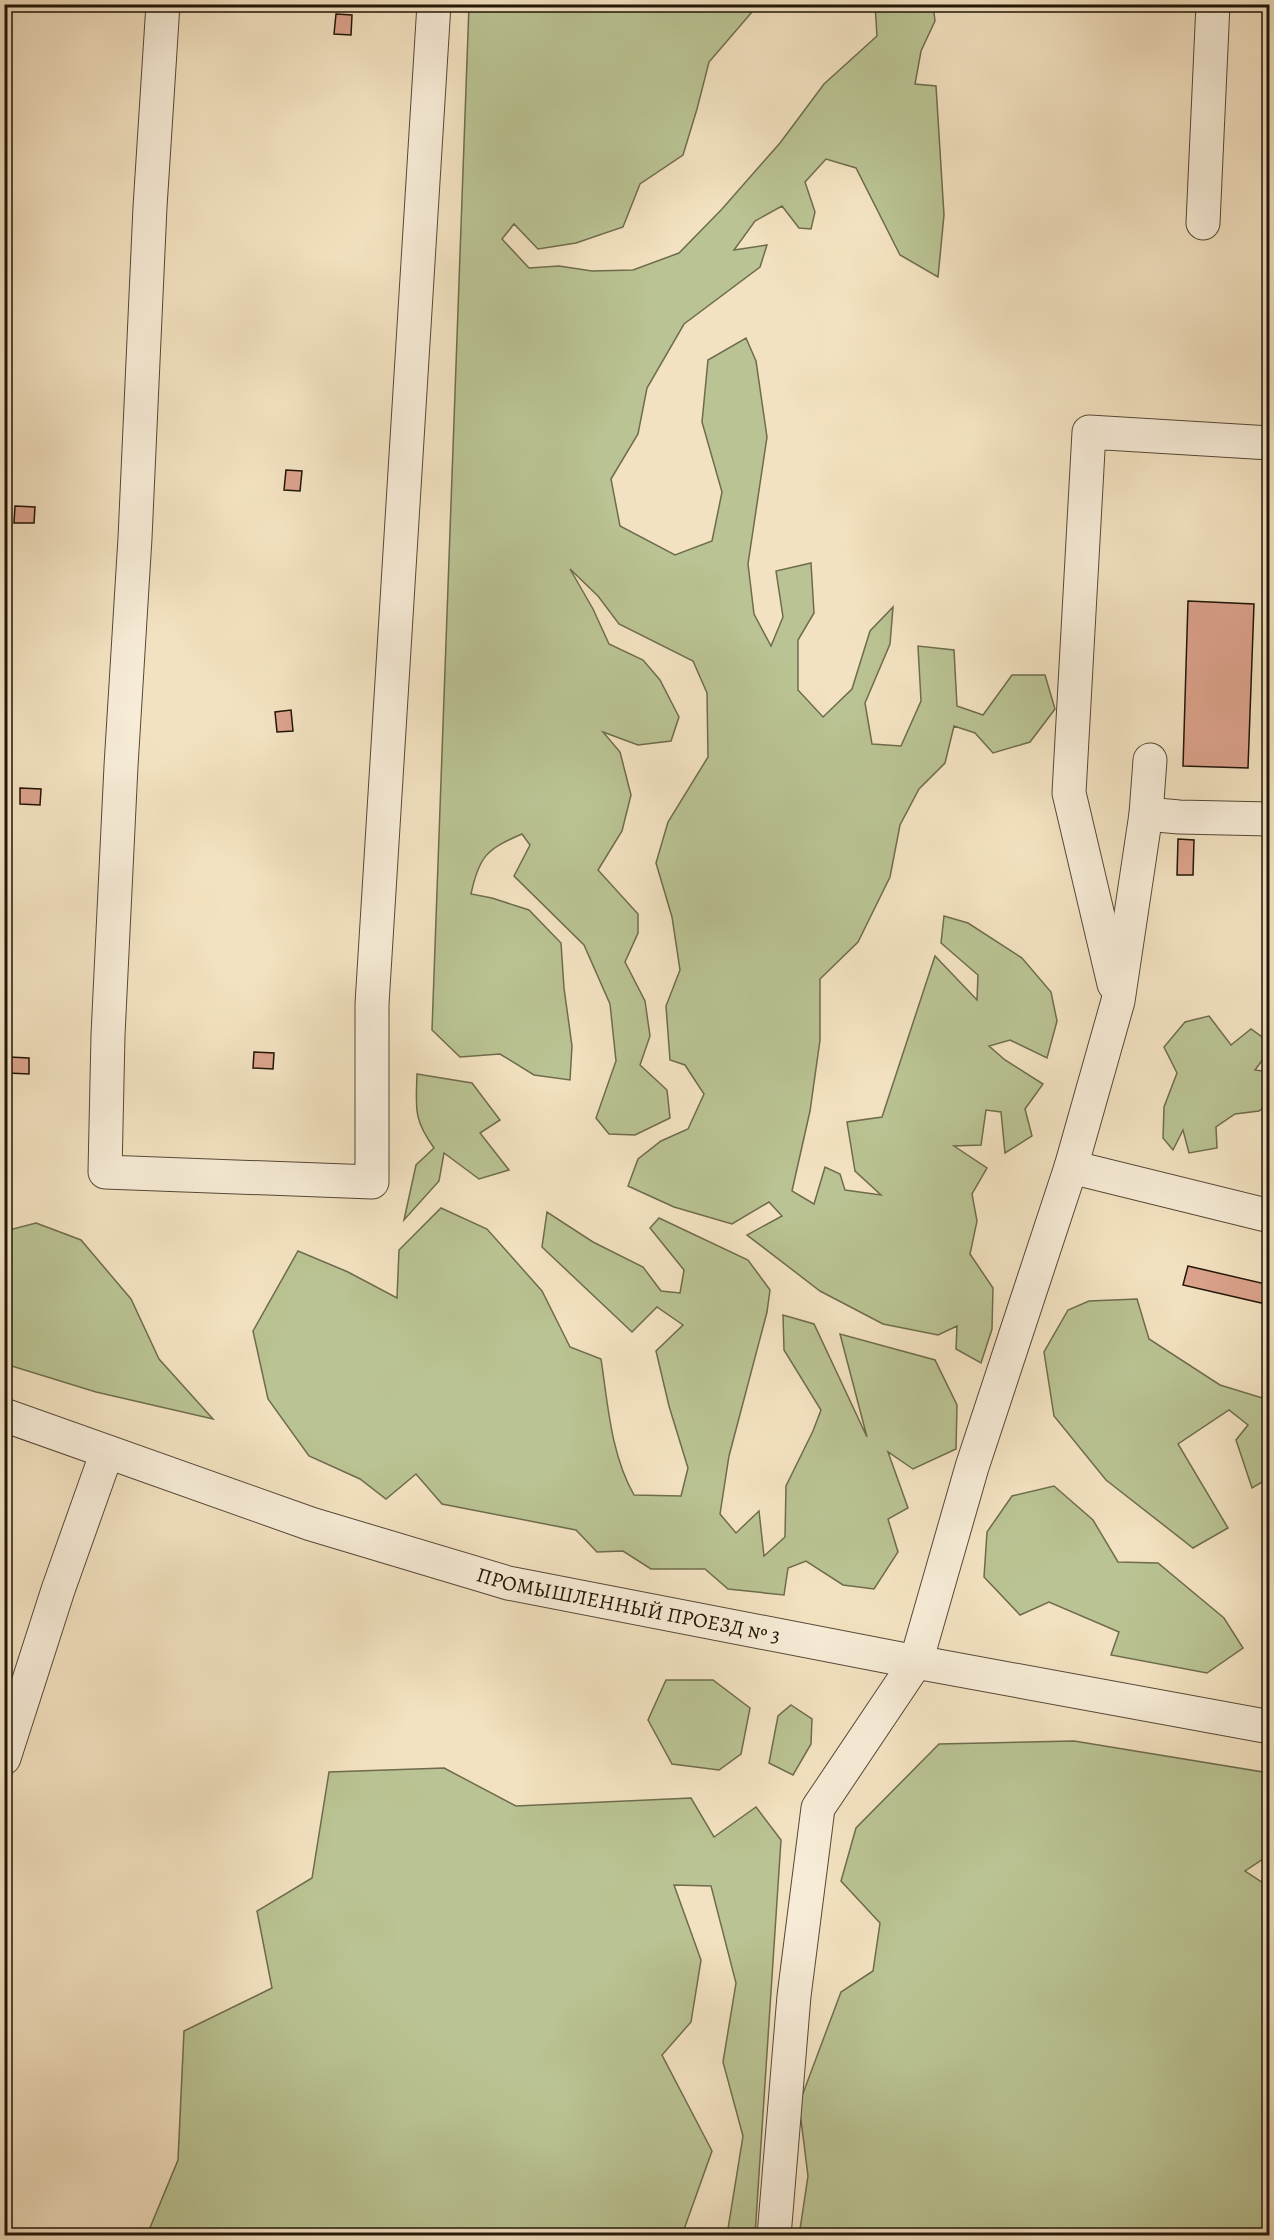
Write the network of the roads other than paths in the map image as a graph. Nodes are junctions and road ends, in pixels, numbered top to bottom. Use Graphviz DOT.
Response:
graph roads {
  1 [pos="163,4"];
  2 [pos="434,4"];
  3 [pos="1213,4"];
  4 [pos="1203,223"];
  5 [pos="1269,443"];
  6 [pos="1150,760"];
  7 [pos="1146,814"];
  8 [pos="1269,819"];
  9 [pos="1118,1000"];
  10 [pos="1071,1167"];
  11 [pos="1269,1216"];
  12 [pos="4,1415"];
  13 [pos="107,1452"];
  14 [pos="916,1662"];
  15 [pos="1269,1726"];
  16 [pos="4,1758"];
  17 [pos="774,2235"];
  1 -- 2 [label="street"];
  3 -- 4 [label="street"];
  5 -- 9 [label="street"];
  6 -- 7 [label="street"];
  7 -- 8 [label="street"];
  7 -- 9 [label="street"];
  9 -- 10 [label="street"];
  10 -- 11 [label="street"];
  10 -- 14 [label="street"];
  12 -- 13 [label="street, ПРОМЫШЛЕННЫЙ ПРОЕЗД № 3"];
  13 -- 14 [label="street, ПРОМЫШЛЕННЫЙ ПРОЕЗД № 3"];
  13 -- 16 [label="street"];
  14 -- 15 [label="street, ПРОМЫШЛЕННЫЙ ПРОЕЗД № 3"];
  14 -- 17 [label="street"];
}
